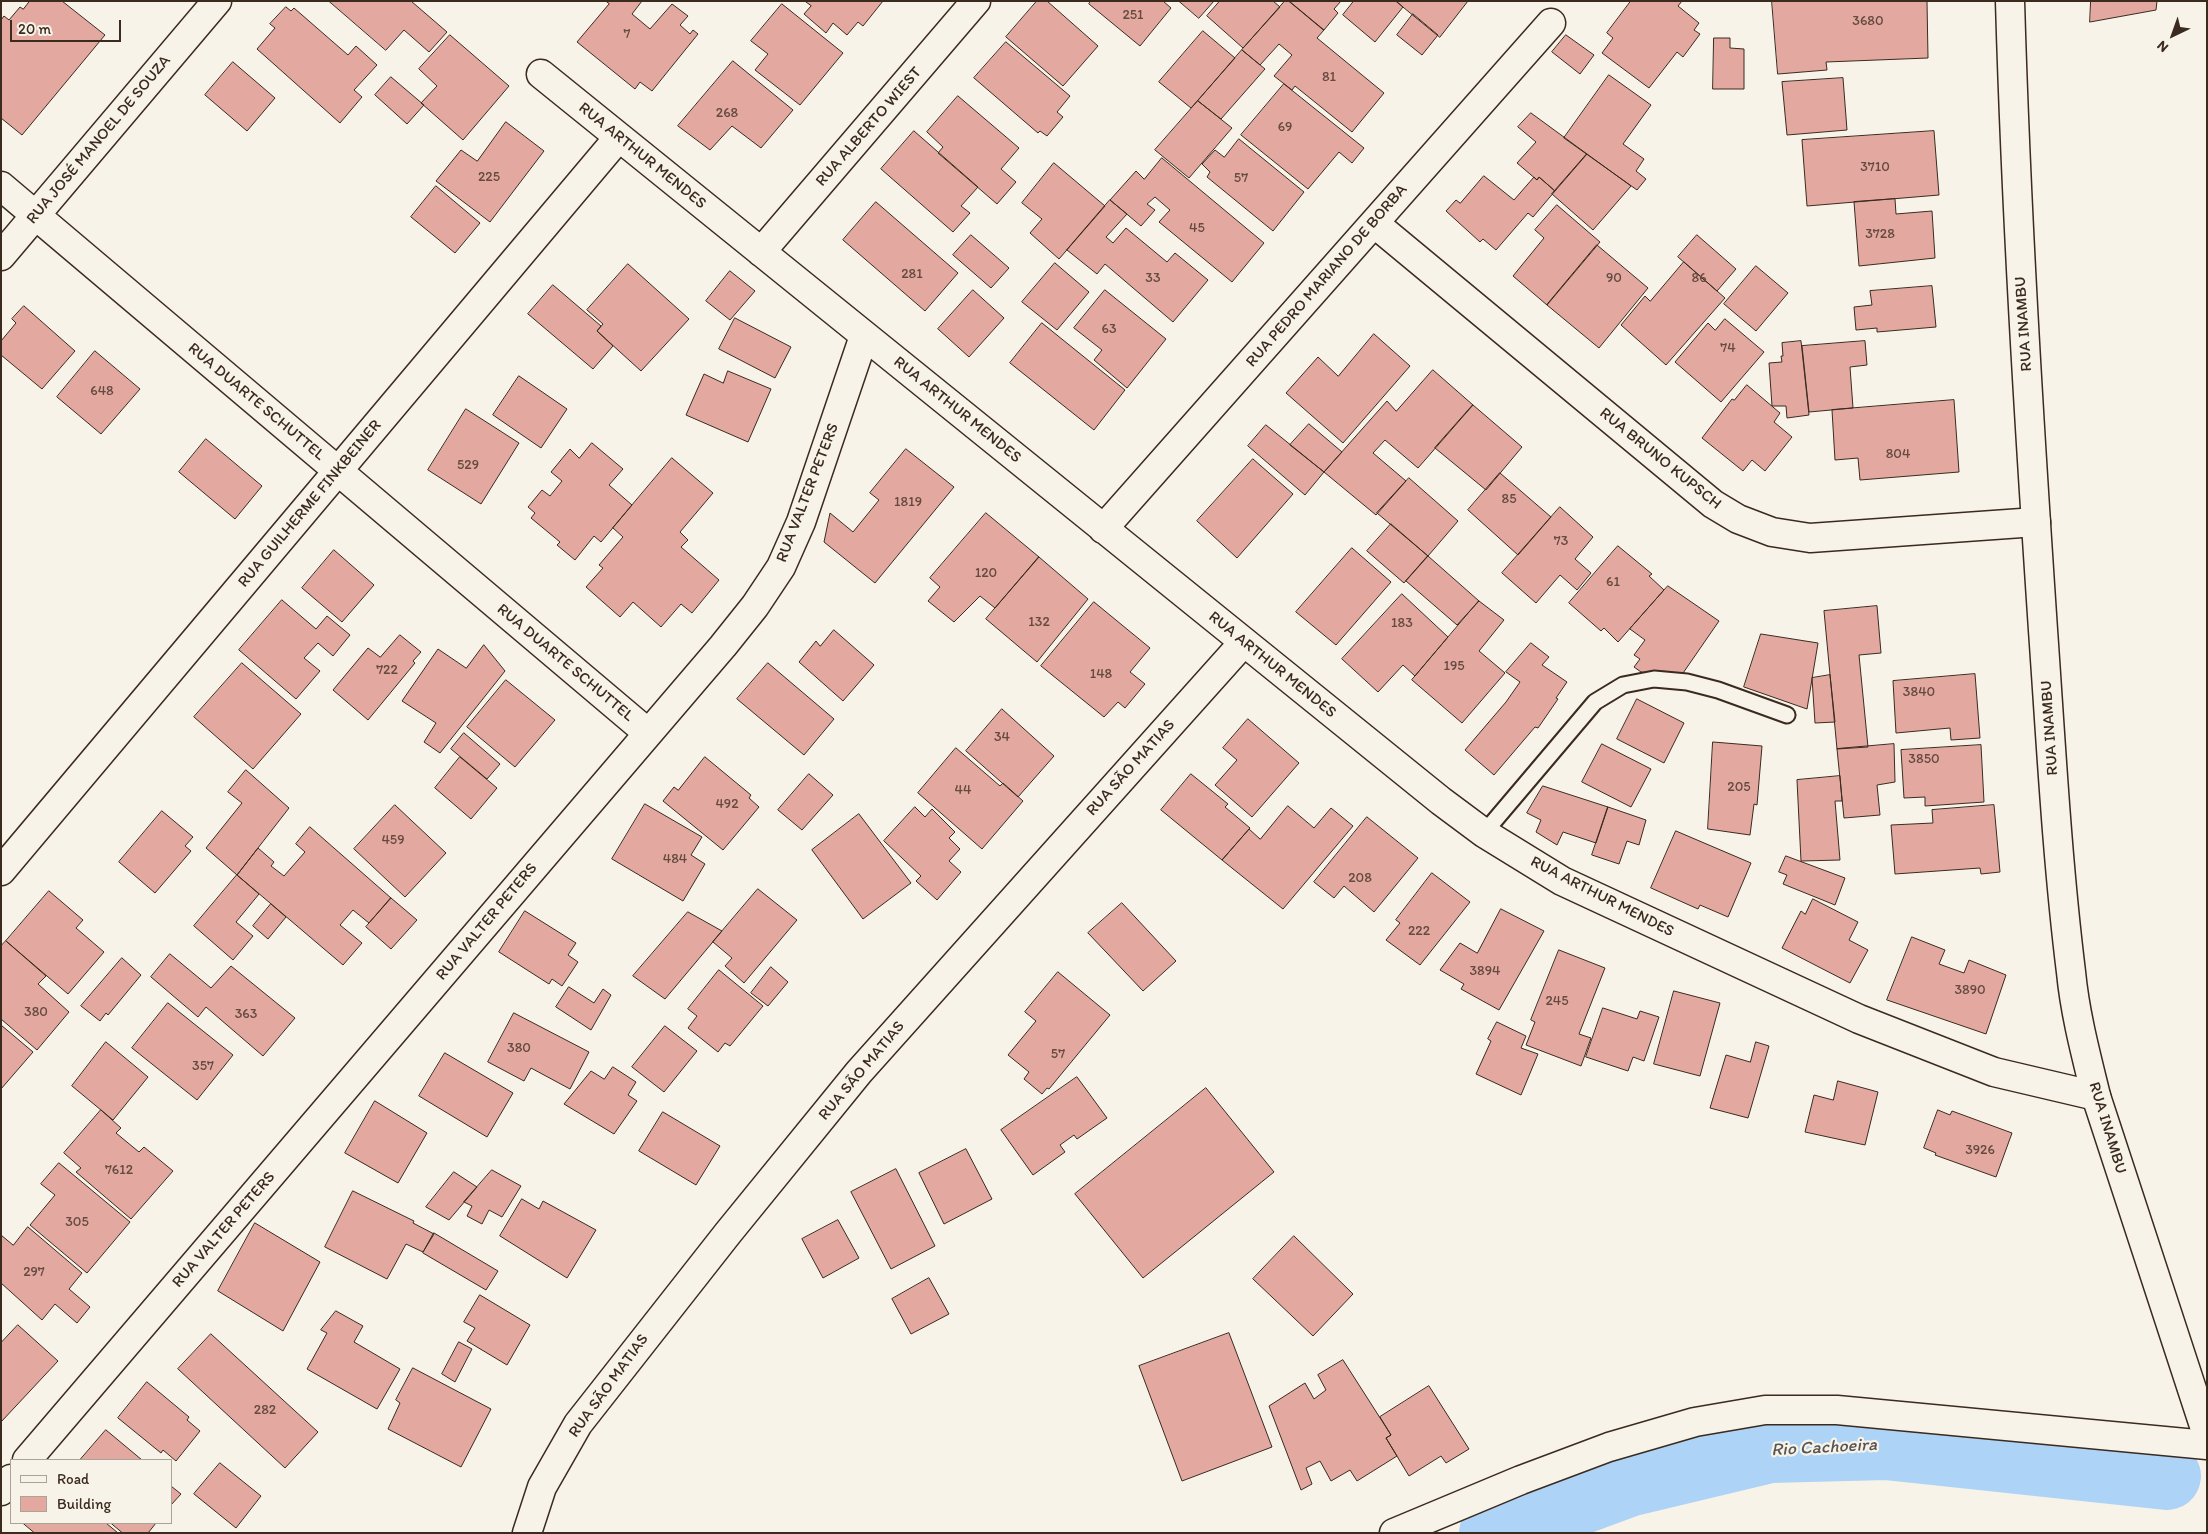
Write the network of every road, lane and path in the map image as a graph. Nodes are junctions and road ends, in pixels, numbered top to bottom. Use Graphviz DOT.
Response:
graph roads {
  1 [pos="216,1"];
  2 [pos="976,1"];
  3 [pos="2010,1"];
  4 [pos="1551,23"];
  5 [pos="541,74"];
  6 [pos="618,137"];
  7 [pos="1,186"];
  8 [pos="36,215"];
  9 [pos="1374,223"];
  10 [pos="761,252"];
  11 [pos="1,256"];
  12 [pos="864,336"];
  13 [pos="338,470"];
  14 [pos="2036,522"];
  15 [pos="1104,529"];
  16 [pos="1244,642"];
  17 [pos="1787,715"];
  18 [pos="648,734"];
  19 [pos="1484,833"];
  20 [pos="1,871"];
  21 [pos="2096,1096"];
  22 [pos="2207,1435"];
  23 [pos="2207,1445"];
  24 [pos="28,1459"];
  25 [pos="10,1480"];
  26 [pos="1,1491"];
  27 [pos="526,1533"];
  28 [pos="1394,1533"];
  1 -- 8 [label="street, RUA JOSÉ MANOEL DE SOUZA"];
  2 -- 10 [label="street, RUA ALBERTO WIEST"];
  3 -- 14 [label="street, RUA INAMBU"];
  4 -- 9 [label="street, RUA PEDRO MARIANO DE BORBA"];
  5 -- 6 [label="street, RUA ARTHUR MENDES"];
  6 -- 10 [label="street, RUA ARTHUR MENDES"];
  6 -- 13 [label="street, RUA GUILHERME FINKBEINER"];
  7 -- 8 [label="street, RUA DUARTE SCHUTTEL"];
  8 -- 11 [label="street, RUA JOSÉ MANOEL DE SOUZA"];
  8 -- 13 [label="street, RUA DUARTE SCHUTTEL"];
  9 -- 14 [label="street, RUA BRUNO KUPSCH"];
  9 -- 15 [label="street, RUA PEDRO MARIANO DE BORBA"];
  10 -- 12 [label="street, RUA ARTHUR MENDES"];
  12 -- 15 [label="street, RUA ARTHUR MENDES"];
  12 -- 18 [label="street, RUA VALTER PETERS"];
  13 -- 18 [label="street, RUA DUARTE SCHUTTEL"];
  13 -- 20 [label="street, RUA GUILHERME FINKBEINER"];
  14 -- 21 [label="street, RUA INAMBU"];
  15 -- 16 [label="street, RUA ARTHUR MENDES"];
  16 -- 19 [label="street, RUA ARTHUR MENDES"];
  16 -- 27 [label="street, RUA SÃO MATIAS"];
  17 -- 19 [label="lane"];
  18 -- 24 [label="street, RUA VALTER PETERS"];
  19 -- 21 [label="street, RUA ARTHUR MENDES"];
  21 -- 22 [label="street, RUA INAMBU"];
  23 -- 28 [label="street"];
  25 -- 26 [label="street"];
}
